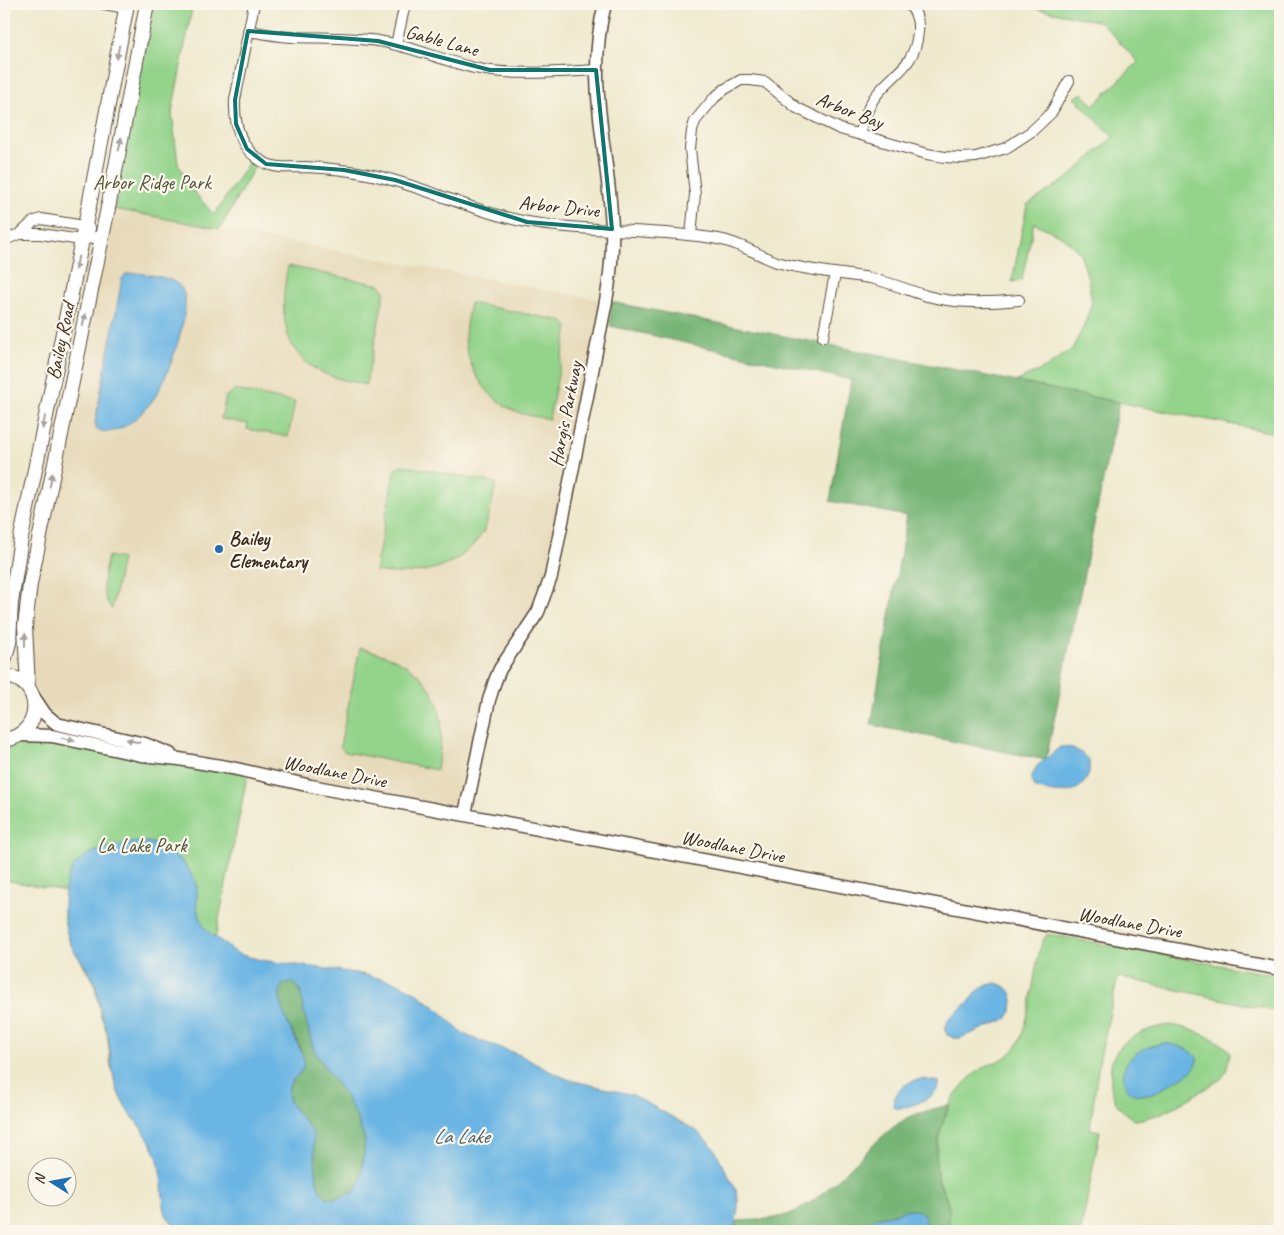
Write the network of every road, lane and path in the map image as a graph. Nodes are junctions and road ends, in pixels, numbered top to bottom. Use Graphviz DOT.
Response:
graph roads {
  1 [pos="104,4"];
  2 [pos="147,4"];
  3 [pos="254,4"];
  4 [pos="405,4"];
  5 [pos="605,4"];
  6 [pos="908,4"];
  7 [pos="126,6"];
  8 [pos="248,30"];
  9 [pos="396,45"];
  10 [pos="596,70"];
  11 [pos="1069,81"];
  12 [pos="859,134"];
  13 [pos="84,226"];
  14 [pos="612,229"];
  15 [pos="20,234"];
  16 [pos="691,235"];
  17 [pos="101,236"];
  18 [pos="4,240"];
  19 [pos="81,240"];
  20 [pos="835,274"];
  21 [pos="1019,300"];
  22 [pos="823,337"];
  23 [pos="4,661"];
  24 [pos="4,676"];
  25 [pos="29,690"];
  26 [pos="13,738"];
  27 [pos="4,749"];
  28 [pos="179,758"];
  29 [pos="465,814"];
  30 [pos="1280,969"];
  1 -- 7 [label="street"];
  17 -- 2 [label="main road, Bailey Road, one-way"];
  3 -- 8 [label="street, Arbor Drive"];
  4 -- 9 [label="street"];
  5 -- 10 [label="street, Hargis Parkway"];
  6 -- 12 [label="street"];
  7 -- 13 [label="main road, Bailey Road, one-way"];
  8 -- 9 [label="street, Gable Lane"];
  8 -- 14 [label="street, Arbor Drive"];
  9 -- 10 [label="street, Gable Lane"];
  10 -- 14 [label="street, Hargis Parkway"];
  11 -- 12 [label="street, Arbor Bay"];
  12 -- 16 [label="street, Arbor Bay"];
  13 -- 15 [label="street"];
  13 -- 17 [label="street"];
  13 -- 19 [label="main road, Bailey Road"];
  14 -- 16 [label="street, Arbor Drive"];
  14 -- 29 [label="street, Hargis Parkway"];
  15 -- 18 [label="street"];
  15 -- 19 [label="street"];
  16 -- 20 [label="street, Arbor Drive"];
  17 -- 19 [label="street"];
  25 -- 17 [label="main road, Bailey Road, one-way"];
  19 -- 23 [label="main road, Bailey Road, one-way"];
  20 -- 21 [label="street, Arbor Drive"];
  20 -- 22 [label="street"];
  24 -- 25 [label="main road"];
  25 -- 26 [label="main road, Bailey Road"];
  28 -- 25 [label="street, Woodlane Drive, one-way"];
  26 -- 27 [label="main road"];
  26 -- 28 [label="street, Woodlane Drive, one-way"];
  28 -- 29 [label="street, Woodlane Drive"];
  29 -- 30 [label="street, Woodlane Drive"];
}
